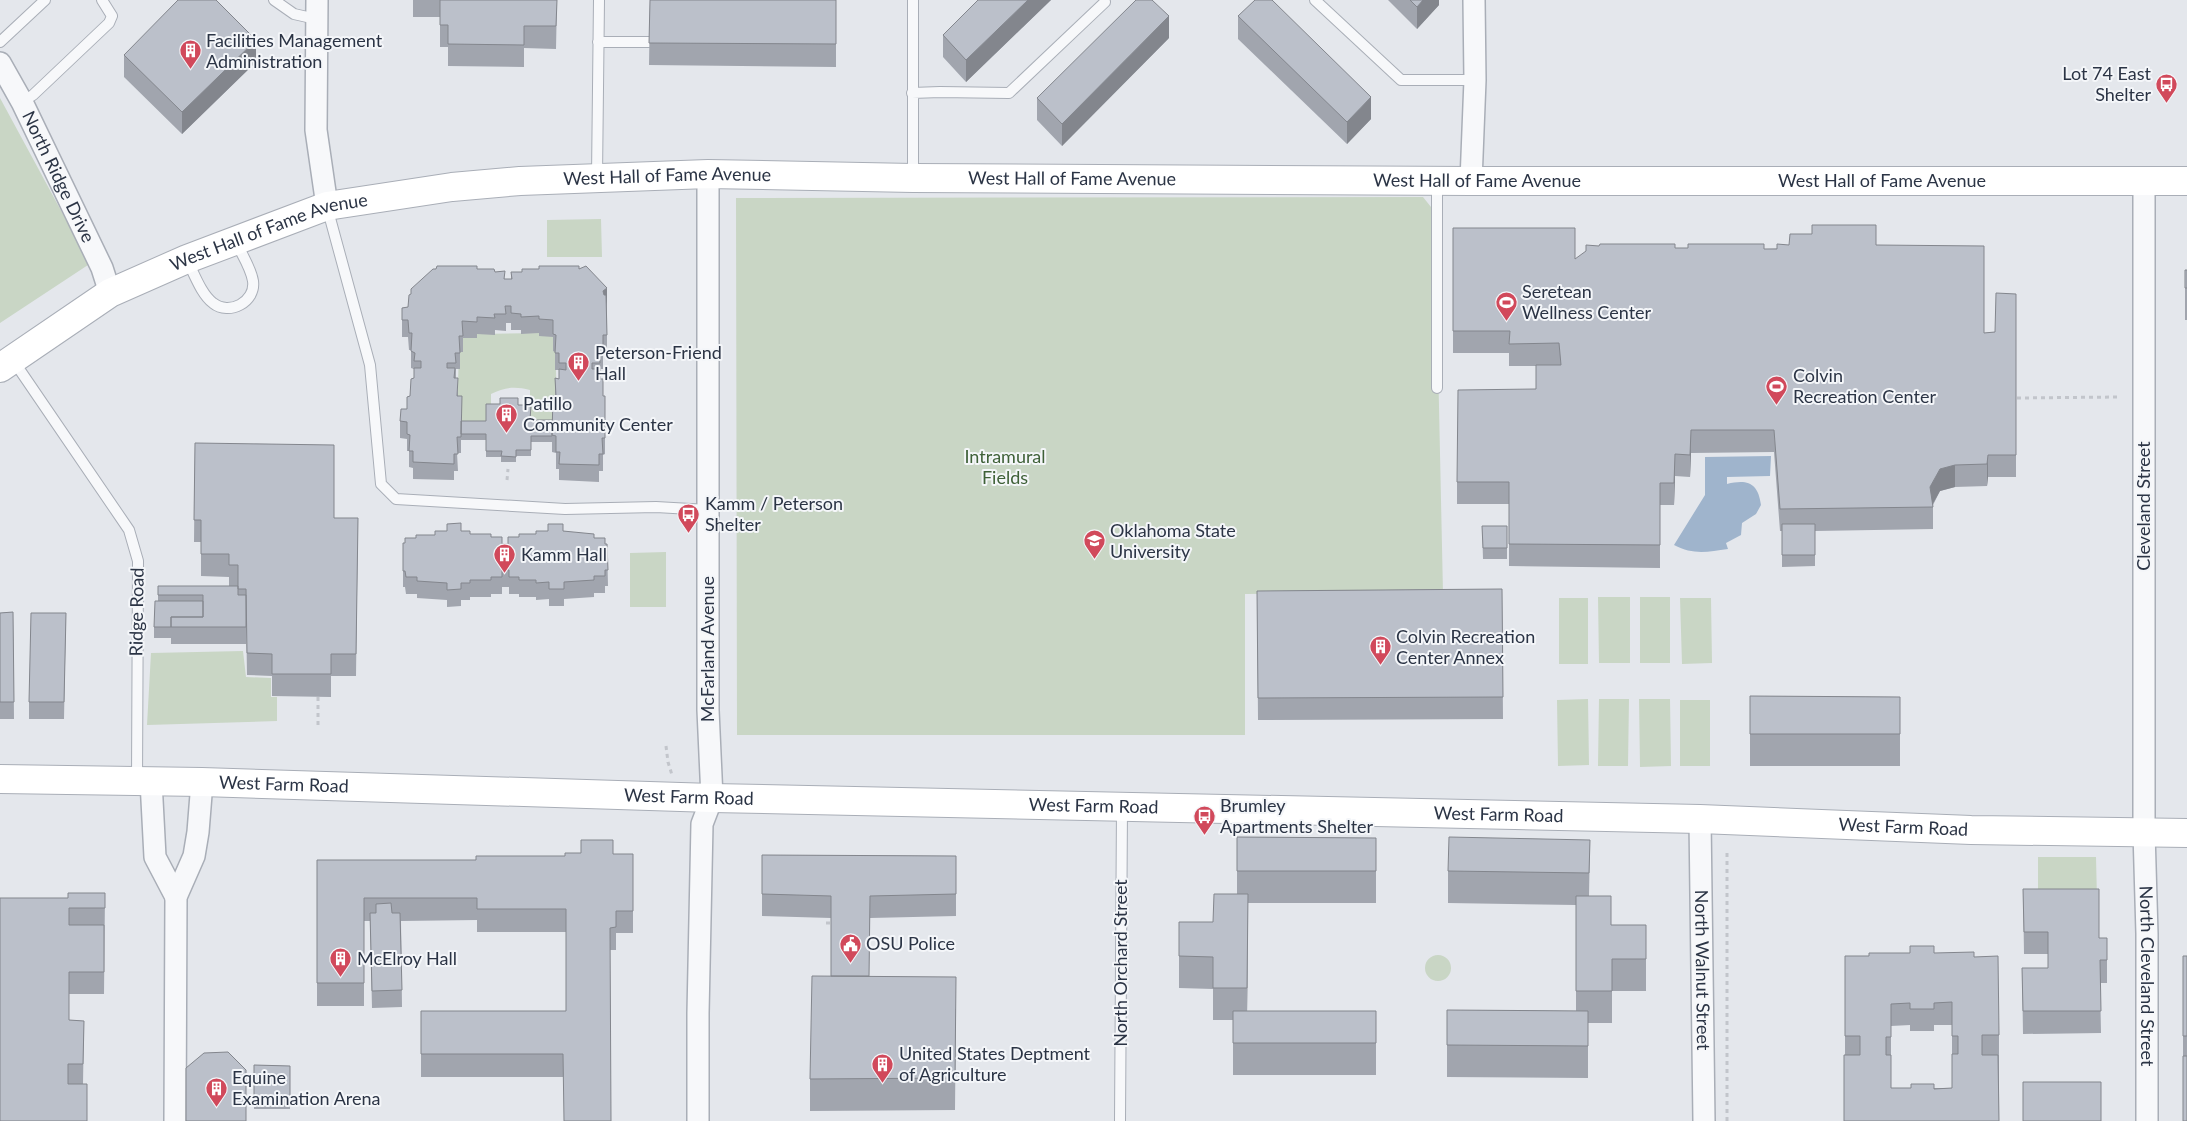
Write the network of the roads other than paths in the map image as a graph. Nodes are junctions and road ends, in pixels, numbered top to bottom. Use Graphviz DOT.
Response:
graph roads {
  1 [pos="45,0"];
  2 [pos="102,0"];
  3 [pos="274,0"];
  4 [pos="599,0"];
  5 [pos="913,0"];
  6 [pos="1315,0"];
  7 [pos="1474,0"];
  8 [pos="1105,2"];
  9 [pos="316,10"];
  10 [pos="0,42"];
  11 [pos="598,42"];
  12 [pos="649,42"];
  13 [pos="0,63"];
  14 [pos="1475,80"];
  15 [pos="912,93"];
  16 [pos="22,102"];
  17 [pos="708,174"];
  18 [pos="597,177"];
  19 [pos="913,178"];
  20 [pos="1437,180"];
  21 [pos="1471,181"];
  22 [pos="2144,181"];
  23 [pos="2187,181"];
  24 [pos="327,206"];
  25 [pos="235,240"];
  26 [pos="187,259"];
  27 [pos="110,293"];
  28 [pos="6,364"];
  29 [pos="1437,388"];
  30 [pos="708,510"];
  31 [pos="0,779"];
  32 [pos="144,781"];
  33 [pos="202,782"];
  34 [pos="712,798"];
  35 [pos="1122,806"];
  36 [pos="1700,819"];
  37 [pos="2144,832"];
  38 [pos="2187,833"];
  39 [pos="176,897"];
  40 [pos="175,1121"];
  41 [pos="698,1121"];
  42 [pos="1120,1121"];
  43 [pos="1704,1121"];
  44 [pos="2147,1121"];
  1 -- 10 [label="lane"];
  2 -- 16 [label="lane"];
  3 -- 9 [label="lane"];
  4 -- 11 [label="lane"];
  5 -- 15 [label="lane"];
  6 -- 14 [label="lane"];
  7 -- 14 [label="street"];
  8 -- 15 [label="lane"];
  9 -- 24 [label="street"];
  11 -- 12 [label="lane"];
  11 -- 18 [label="lane"];
  13 -- 16 [label="street, North Ridge Drive"];
  14 -- 21 [label="street"];
  15 -- 19 [label="lane"];
  16 -- 27 [label="street, North Ridge Drive"];
  17 -- 18 [label="main road, West Hall of Fame Avenue"];
  17 -- 19 [label="main road, West Hall of Fame Avenue"];
  17 -- 30 [label="street, McFarland Avenue"];
  18 -- 24 [label="main road, West Hall of Fame Avenue"];
  19 -- 20 [label="main road, West Hall of Fame Avenue"];
  20 -- 21 [label="main road, West Hall of Fame Avenue"];
  20 -- 29 [label="lane"];
  21 -- 22 [label="main road, West Hall of Fame Avenue"];
  22 -- 23 [label="main road, West Hall of Fame Avenue"];
  22 -- 37 [label="street, Cleveland Street"];
  24 -- 25 [label="main road, West Hall of Fame Avenue"];
  24 -- 30 [label="lane"];
  25 -- 26 [label="main road, West Hall of Fame Avenue"];
  25 -- 26 [label="lane"];
  26 -- 27 [label="main road, West Hall of Fame Avenue"];
  27 -- 28 [label="main road, West Hall of Fame Avenue"];
  28 -- 32 [label="lane, Ridge Road"];
  30 -- 34 [label="street, McFarland Avenue"];
  31 -- 32 [label="main road, West Farm Road"];
  32 -- 33 [label="main road, West Farm Road"];
  32 -- 39 [label="street"];
  33 -- 34 [label="main road, West Farm Road"];
  33 -- 39 [label="street"];
  34 -- 35 [label="main road, West Farm Road"];
  34 -- 41 [label="street, McFarland Avenue"];
  35 -- 36 [label="main road, West Farm Road"];
  35 -- 42 [label="lane, North Orchard Street"];
  36 -- 37 [label="main road, West Farm Road"];
  36 -- 43 [label="street, North Walnut Street"];
  37 -- 38 [label="main road, West Farm Road"];
  37 -- 44 [label="street, North Cleveland Street"];
  39 -- 40 [label="street"];
}
